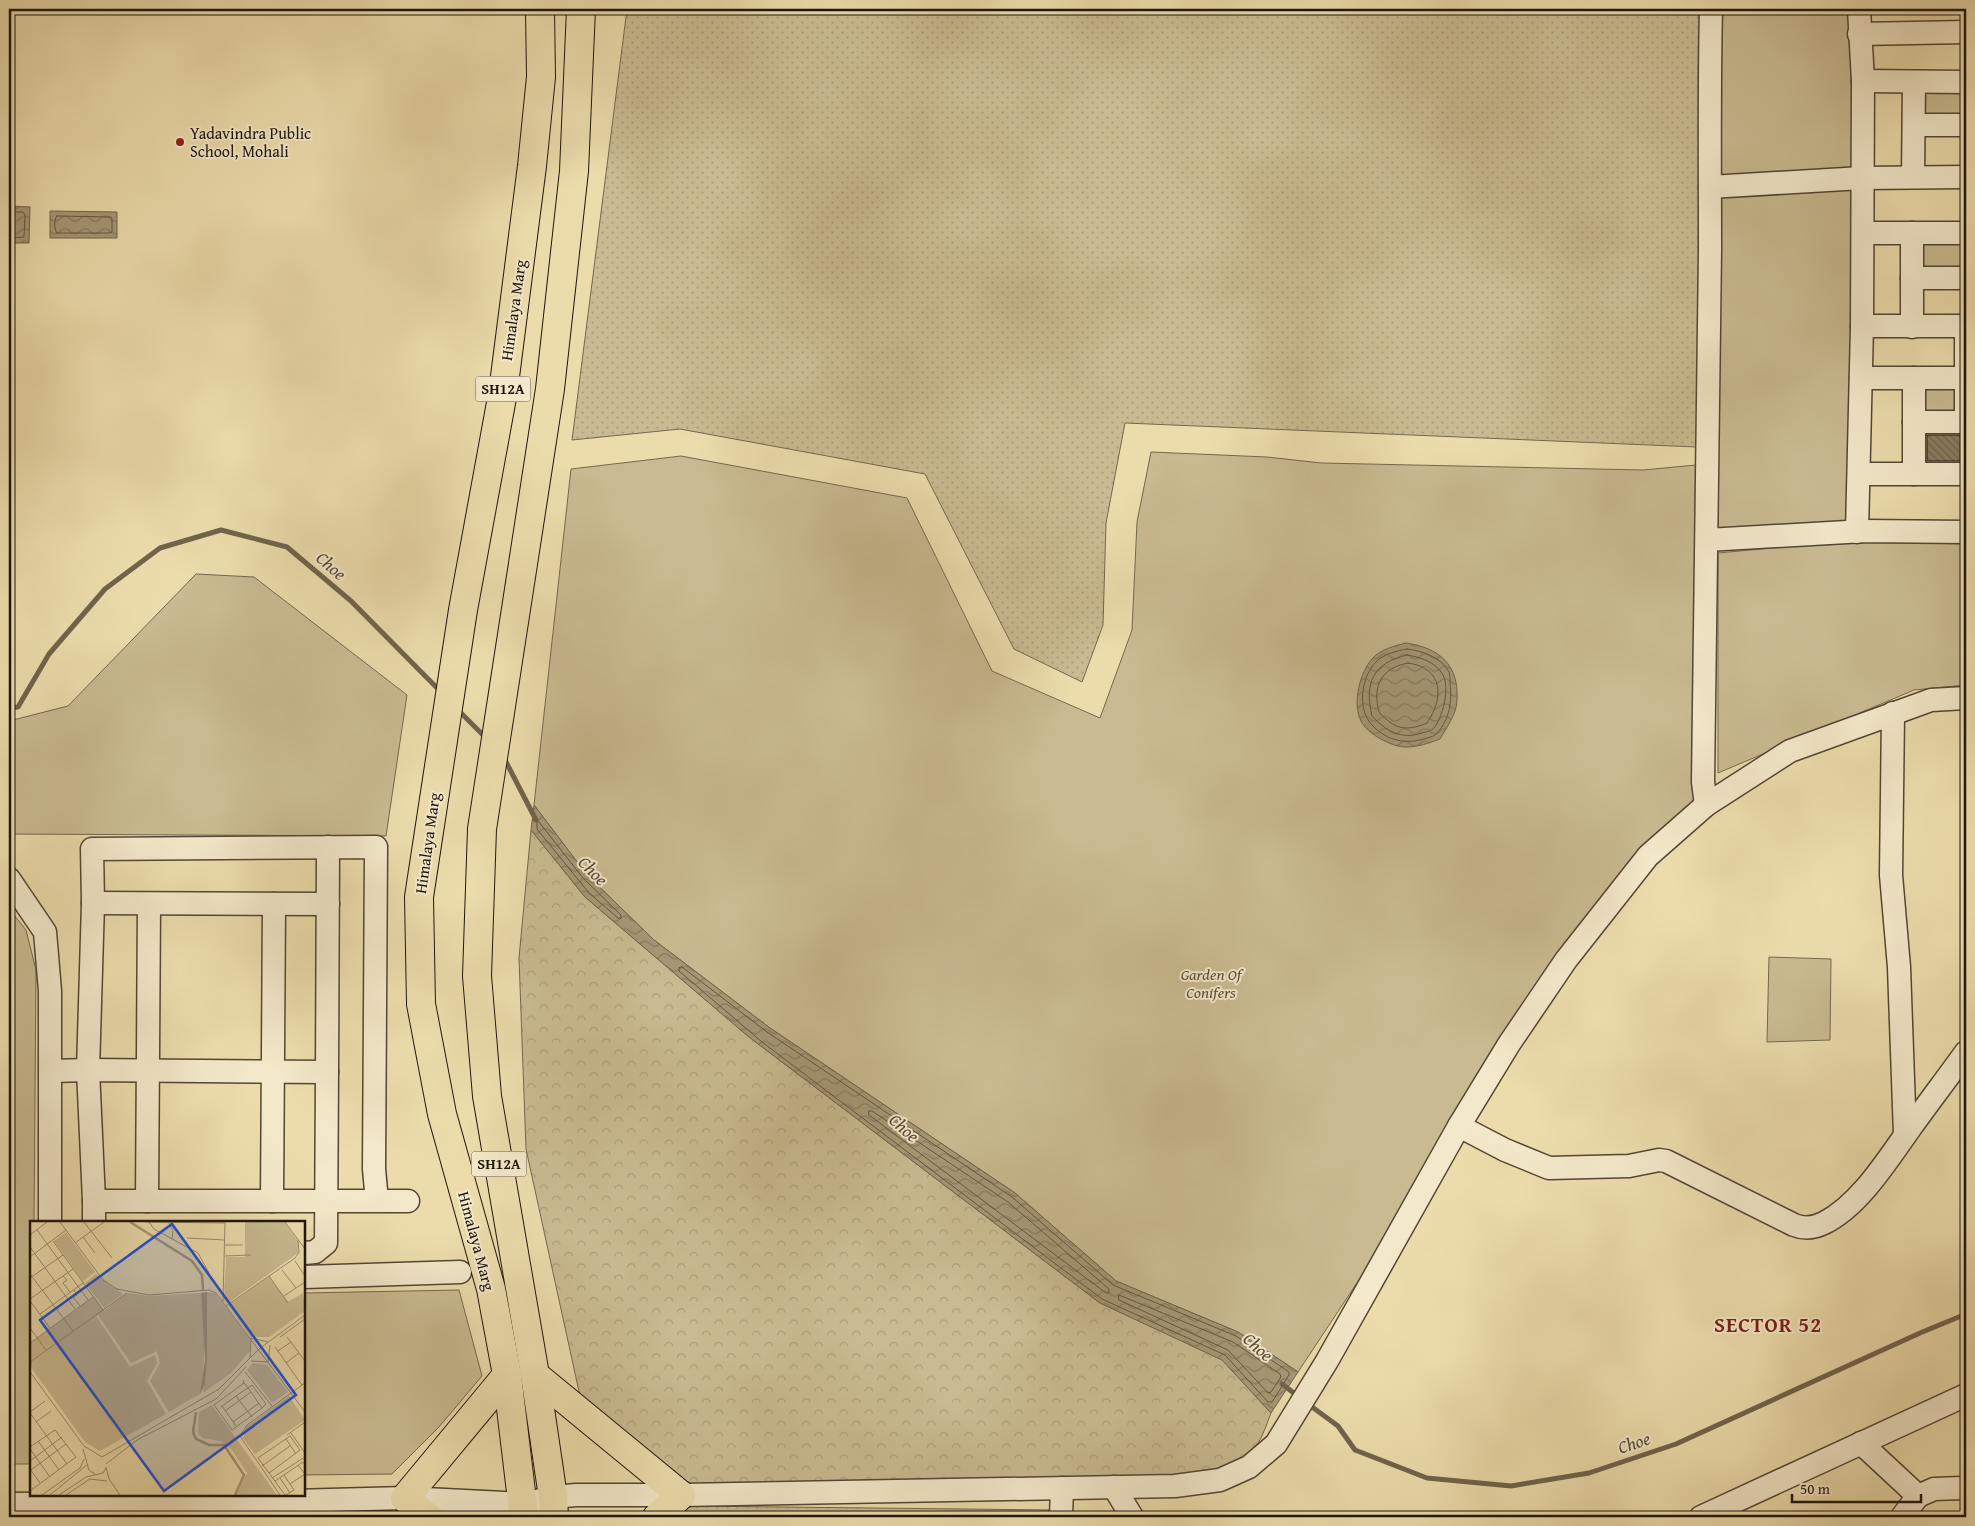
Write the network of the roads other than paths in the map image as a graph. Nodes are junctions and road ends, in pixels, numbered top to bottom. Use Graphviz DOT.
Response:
graph roads {
  1 [pos="540,9"];
  2 [pos="581,9"];
  3 [pos="1711,9"];
  4 [pos="1859,9"];
  5 [pos="1966,32"];
  6 [pos="1859,34"];
  7 [pos="1862,81"];
  8 [pos="1914,82"];
  9 [pos="1966,82"];
  10 [pos="1914,125"];
  11 [pos="1966,125"];
  12 [pos="1914,177"];
  13 [pos="1966,177"];
  14 [pos="1862,178"];
  15 [pos="1710,187"];
  16 [pos="1863,233"];
  17 [pos="1912,233"];
  18 [pos="1966,233"];
  19 [pos="1912,278"];
  20 [pos="1966,278"];
  21 [pos="1862,326"];
  22 [pos="1912,326"];
  23 [pos="1966,326"];
  24 [pos="1861,378"];
  25 [pos="1914,378"];
  26 [pos="1966,378"];
  27 [pos="1914,422"];
  28 [pos="1966,422"];
  29 [pos="1859,474"];
  30 [pos="1914,474"];
  31 [pos="1966,474"];
  32 [pos="1857,532"];
  33 [pos="1966,532"];
  34 [pos="1707,540"];
  35 [pos="1966,698"];
  36 [pos="1893,713"];
  37 [pos="1706,805"];
  38 [pos="328,847"];
  39 [pos="9,879"];
  40 [pos="93,903"];
  41 [pos="149,904"];
  42 [pos="274,904"];
  43 [pos="328,904"];
  44 [pos="1966,1052"];
  45 [pos="88,1070"];
  46 [pos="51,1072"];
  47 [pos="148,1072"];
  48 [pos="273,1072"];
  49 [pos="327,1072"];
  50 [pos="1459,1126"];
  51 [pos="1905,1135"];
  52 [pos="147,1200"];
  53 [pos="272,1201"];
  54 [pos="326,1201"];
  55 [pos="377,1201"];
  56 [pos="408,1201"];
  57 [pos="94,1211"];
  58 [pos="50,1221"];
  59 [pos="305,1253"];
  60 [pos="460,1272"];
  61 [pos="305,1277"];
  62 [pos="507,1375"];
  63 [pos="535,1375"];
  64 [pos="1966,1395"];
  65 [pos="1862,1443"];
  66 [pos="1114,1487"];
  67 [pos="1062,1488"];
  68 [pos="1966,1490"];
  69 [pos="681,1495"];
  70 [pos="1918,1496"];
  71 [pos="405,1498"];
  72 [pos="9,1504"];
  73 [pos="47,1505"];
  74 [pos="553,1507"];
  75 [pos="524,1511"];
  76 [pos="428,1517"];
  77 [pos="657,1517"];
  78 [pos="1061,1517"];
  79 [pos="1132,1517"];
  80 [pos="1701,1517"];
  81 [pos="1902,1517"];
  1 -- 62 [label="main road, Himalaya Marg / SH12A"];
  2 -- 63 [label="main road, Himalaya Marg / SH12A"];
  3 -- 15 [label="street"];
  4 -- 6 [label="street"];
  5 -- 6 [label="street"];
  6 -- 7 [label="street"];
  7 -- 8 [label="street"];
  7 -- 14 [label="street"];
  8 -- 9 [label="street"];
  8 -- 10 [label="street"];
  10 -- 11 [label="street"];
  10 -- 12 [label="street"];
  12 -- 13 [label="street"];
  12 -- 14 [label="street"];
  14 -- 15 [label="street"];
  14 -- 16 [label="street"];
  15 -- 34 [label="street"];
  16 -- 17 [label="street"];
  16 -- 21 [label="street"];
  17 -- 18 [label="street"];
  17 -- 19 [label="street"];
  19 -- 20 [label="street"];
  19 -- 22 [label="street"];
  21 -- 22 [label="street"];
  21 -- 24 [label="street"];
  22 -- 23 [label="street"];
  23 -- 26 [label="street"];
  24 -- 25 [label="street"];
  24 -- 29 [label="street"];
  25 -- 26 [label="street"];
  25 -- 27 [label="street"];
  26 -- 28 [label="street"];
  27 -- 28 [label="street"];
  27 -- 30 [label="street"];
  29 -- 30 [label="street"];
  29 -- 32 [label="street"];
  30 -- 31 [label="street"];
  32 -- 33 [label="street"];
  32 -- 34 [label="street"];
  34 -- 37 [label="street"];
  35 -- 36 [label="street"];
  36 -- 37 [label="street"];
  36 -- 51 [label="street"];
  37 -- 50 [label="street"];
  38 -- 40 [label="street"];
  38 -- 43 [label="street"];
  38 -- 55 [label="street"];
  39 -- 46 [label="street"];
  40 -- 41 [label="street"];
  40 -- 45 [label="street"];
  41 -- 42 [label="street"];
  41 -- 47 [label="street"];
  42 -- 43 [label="street"];
  42 -- 48 [label="street"];
  43 -- 49 [label="street"];
  44 -- 51 [label="street"];
  45 -- 46 [label="street"];
  45 -- 47 [label="street"];
  45 -- 57 [label="street"];
  46 -- 58 [label="street"];
  47 -- 48 [label="street"];
  47 -- 52 [label="street"];
  48 -- 49 [label="street"];
  48 -- 53 [label="street"];
  49 -- 54 [label="street"];
  50 -- 51 [label="street"];
  50 -- 66 [label="street"];
  52 -- 53 [label="street"];
  52 -- 57 [label="street"];
  53 -- 54 [label="street"];
  54 -- 55 [label="street"];
  54 -- 59 [label="street"];
  55 -- 56 [label="street"];
  60 -- 61 [label="street"];
  62 -- 71 [label="main road"];
  62 -- 75 [label="main road, Himalaya Marg / SH12A"];
  63 -- 69 [label="main road"];
  63 -- 74 [label="main road, Himalaya Marg / SH12A"];
  64 -- 65 [label="street"];
  65 -- 70 [label="street"];
  65 -- 80 [label="street"];
  66 -- 67 [label="street"];
  66 -- 79 [label="street"];
  67 -- 69 [label="street"];
  67 -- 78 [label="street"];
  68 -- 70 [label="street"];
  69 -- 74 [label="street"];
  69 -- 77 [label="main road"];
  70 -- 81 [label="street"];
  71 -- 73 [label="street"];
  71 -- 75 [label="street"];
  71 -- 76 [label="main road"];
  72 -- 73 [label="street"];
  74 -- 75 [label="street"];
}
